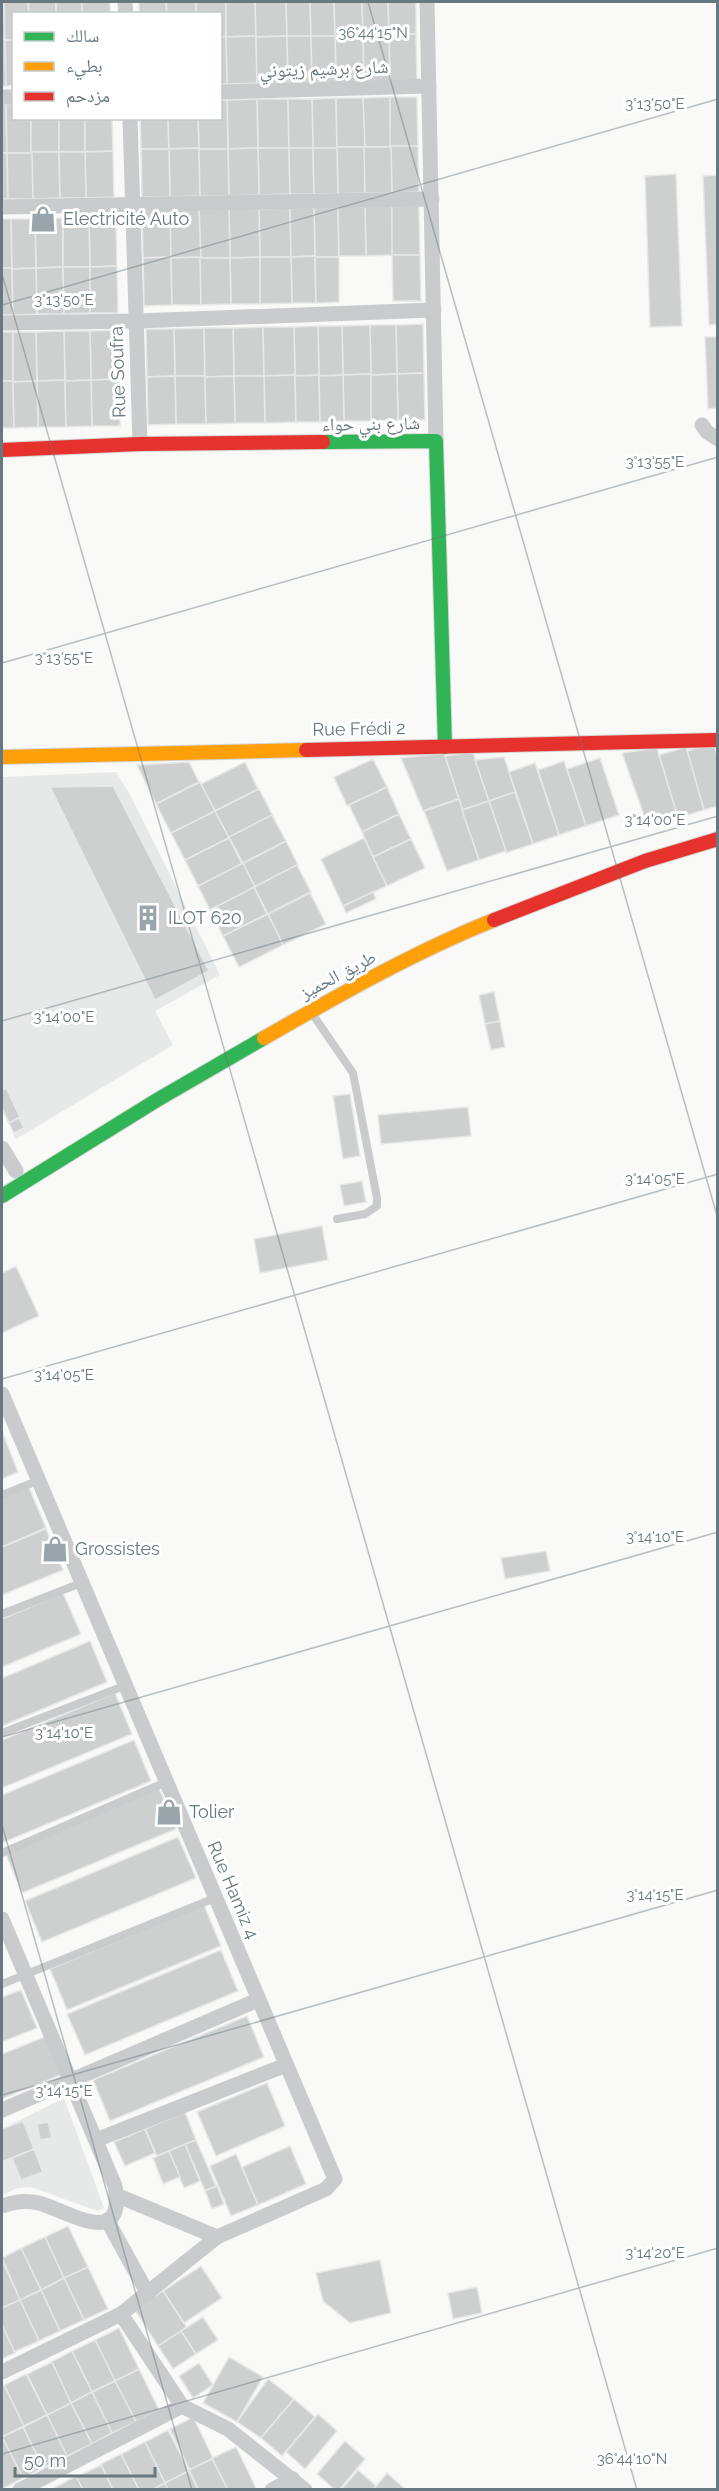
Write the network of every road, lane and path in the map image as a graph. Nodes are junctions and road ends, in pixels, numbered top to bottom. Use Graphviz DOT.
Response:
graph roads {
  1 [pos="427,2"];
  2 [pos="429,86"];
  3 [pos="222,92"];
  4 [pos="130,120"];
  5 [pos="432,200"];
  6 [pos="132,203"];
  7 [pos="2,207"];
  8 [pos="434,310"];
  9 [pos="136,321"];
  10 [pos="2,323"];
  11 [pos="702,425"];
  12 [pos="717,439"];
  13 [pos="436,441"];
  14 [pos="140,444"];
  15 [pos="2,450"];
  16 [pos="717,740"];
  17 [pos="445,747"];
  18 [pos="2,757"];
  19 [pos="717,825"];
  20 [pos="717,839"];
  21 [pos="310,1011"];
  22 [pos="2,1148"];
  23 [pos="16,1171"];
  24 [pos="2,1181"];
  25 [pos="2,1196"];
  26 [pos="337,1219"];
  27 [pos="2,1394"];
  28 [pos="37,1481"];
  29 [pos="2,1495"];
  30 [pos="81,1583"];
  31 [pos="2,1614"];
  32 [pos="124,1686"];
  33 [pos="2,1733"];
  34 [pos="165,1782"];
  35 [pos="2,1853"];
  36 [pos="215,1898"];
  37 [pos="2,1919"];
  38 [pos="25,1975"];
  39 [pos="2,1984"];
  40 [pos="258,2000"];
  41 [pos="286,2065"];
  42 [pos="70,2082"];
  43 [pos="2,2110"];
  44 [pos="96,2140"];
  45 [pos="116,2195"];
  46 [pos="2,2206"];
  47 [pos="107,2220"];
  48 [pos="217,2237"];
  49 [pos="148,2294"];
  50 [pos="121,2314"];
  51 [pos="2,2372"];
  52 [pos="182,2406"];
  53 [pos="293,2479"];
  54 [pos="20,2490"];
  55 [pos="272,2490"];
  56 [pos="305,2490"];
  1 -- 2 [label="street"];
  2 -- 3 [label="street, شارع برشيم زيتوني"];
  2 -- 5 [label="street"];
  4 -- 6 [label="street, Rue Soufra"];
  5 -- 6 [label="street"];
  5 -- 8 [label="street"];
  6 -- 7 [label="street"];
  6 -- 9 [label="street, Rue Soufra"];
  8 -- 9 [label="street"];
  8 -- 13 [label="street"];
  9 -- 10 [label="street"];
  9 -- 14 [label="street, Rue Soufra"];
  11 -- 12 [label="street"];
  13 -- 14 [label="main road, شارع بني حواء"];
  13 -- 17 [label="main road, شارع بني حواء"];
  14 -- 15 [label="main road, شارع بني حواء"];
  16 -- 17 [label="main road, Rue Frédi 2"];
  17 -- 18 [label="main road, Rue Frédi 2"];
  19 -- 23 [label="main road, طريق الحميز"];
  20 -- 21 [label="main road, طريق الحميز"];
  21 -- 25 [label="main road, طريق الحميز"];
  21 -- 26 [label="lane"];
  22 -- 23 [label="street"];
  23 -- 24 [label="main road, طريق الحميز"];
  27 -- 28 [label="street, Rue Hamiz 4"];
  28 -- 29 [label="lane"];
  28 -- 30 [label="street, Rue Hamiz 4"];
  30 -- 31 [label="lane"];
  30 -- 32 [label="street, Rue Hamiz 4"];
  32 -- 33 [label="lane"];
  32 -- 34 [label="street, Rue Hamiz 4"];
  34 -- 35 [label="lane"];
  34 -- 36 [label="street, Rue Hamiz 4"];
  36 -- 38 [label="lane"];
  36 -- 40 [label="street, Rue Hamiz 4"];
  37 -- 38 [label="street"];
  38 -- 39 [label="lane"];
  38 -- 42 [label="street"];
  40 -- 41 [label="street, Rue Hamiz 4"];
  40 -- 42 [label="street"];
  41 -- 44 [label="street"];
  41 -- 48 [label="street, Rue Hamiz 4"];
  42 -- 43 [label="street"];
  42 -- 44 [label="street"];
  44 -- 45 [label="street"];
  45 -- 47 [label="street"];
  45 -- 48 [label="street"];
  46 -- 47 [label="street"];
  47 -- 49 [label="street"];
  48 -- 49 [label="street"];
  49 -- 50 [label="street"];
  50 -- 51 [label="street"];
  50 -- 52 [label="street"];
  52 -- 53 [label="street"];
  52 -- 54 [label="street"];
  53 -- 55 [label="street"];
  53 -- 56 [label="street"];
}
